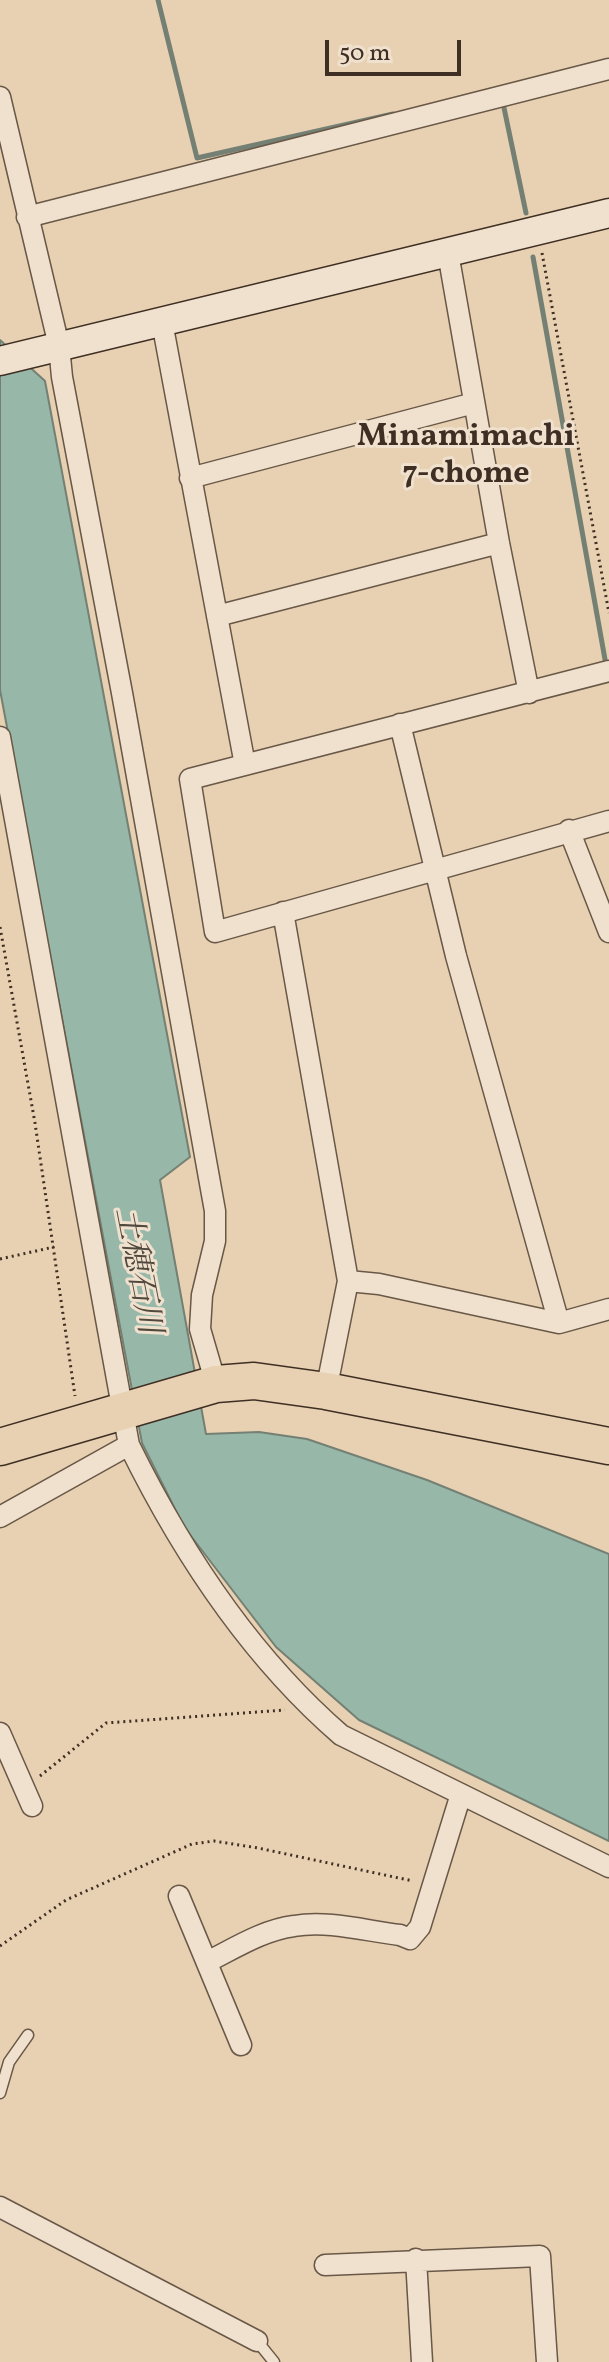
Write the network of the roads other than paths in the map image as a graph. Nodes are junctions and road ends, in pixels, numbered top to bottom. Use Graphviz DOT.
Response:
graph roads {
  1 [pos="609,69"];
  2 [pos="0,97"];
  3 [pos="609,213"];
  4 [pos="27,217"];
  5 [pos="448,253"];
  6 [pos="162,322"];
  7 [pos="59,346"];
  8 [pos="0,361"];
  9 [pos="474,403"];
  10 [pos="190,478"];
  11 [pos="499,543"];
  12 [pos="217,616"];
  13 [pos="609,671"];
  14 [pos="529,693"];
  15 [pos="400,724"];
  16 [pos="0,737"];
  17 [pos="245,765"];
  18 [pos="609,821"];
  19 [pos="569,830"];
  20 [pos="436,870"];
  21 [pos="283,912"];
  22 [pos="609,932"];
  23 [pos="348,1281"];
  24 [pos="609,1309"];
  25 [pos="559,1323"];
  26 [pos="210,1385"];
  27 [pos="326,1391"];
  28 [pos="126,1421"];
  29 [pos="609,1434"];
  30 [pos="567,1437"];
  31 [pos="609,1446"];
  32 [pos="0,1447"];
  33 [pos="0,1517"];
  34 [pos="0,1733"];
  35 [pos="461,1794"];
  36 [pos="28,1798"];
  37 [pos="609,1867"];
  38 [pos="179,1896"];
  39 [pos="207,1962"];
  40 [pos="28,2035"];
  41 [pos="241,2045"];
  42 [pos="0,2093"];
  43 [pos="0,2207"];
  44 [pos="416,2259"];
  45 [pos="325,2265"];
  46 [pos="257,2341"];
  47 [pos="274,2362"];
  48 [pos="422,2362"];
  49 [pos="547,2362"];
  1 -- 4 [label="street"];
  2 -- 4 [label="street"];
  3 -- 5 [label="street"];
  4 -- 7 [label="street"];
  5 -- 6 [label="street"];
  5 -- 9 [label="street"];
  6 -- 7 [label="street"];
  6 -- 10 [label="street"];
  7 -- 8 [label="street"];
  7 -- 26 [label="street"];
  9 -- 10 [label="street"];
  9 -- 11 [label="street"];
  10 -- 12 [label="street"];
  11 -- 12 [label="street"];
  11 -- 14 [label="street"];
  12 -- 17 [label="street"];
  13 -- 14 [label="street"];
  14 -- 15 [label="street"];
  15 -- 17 [label="street"];
  15 -- 20 [label="street"];
  16 -- 28 [label="street"];
  17 -- 21 [label="street"];
  18 -- 19 [label="street"];
  19 -- 20 [label="street"];
  19 -- 22 [label="street"];
  20 -- 21 [label="street"];
  20 -- 25 [label="street"];
  21 -- 23 [label="street"];
  23 -- 25 [label="street"];
  23 -- 27 [label="street"];
  24 -- 25 [label="street"];
  26 -- 27 [label="highway"];
  26 -- 28 [label="highway"];
  27 -- 30 [label="highway"];
  28 -- 32 [label="highway"];
  28 -- 33 [label="street"];
  28 -- 35 [label="street"];
  29 -- 30 [label="highway"];
  30 -- 31 [label="highway"];
  34 -- 36 [label="street"];
  35 -- 37 [label="street"];
  35 -- 39 [label="street"];
  38 -- 39 [label="street"];
  39 -- 41 [label="street"];
  40 -- 42 [label="lane"];
  43 -- 46 [label="street"];
  44 -- 45 [label="street"];
  44 -- 48 [label="street"];
  44 -- 49 [label="street"];
  46 -- 47 [label="lane"];
}
